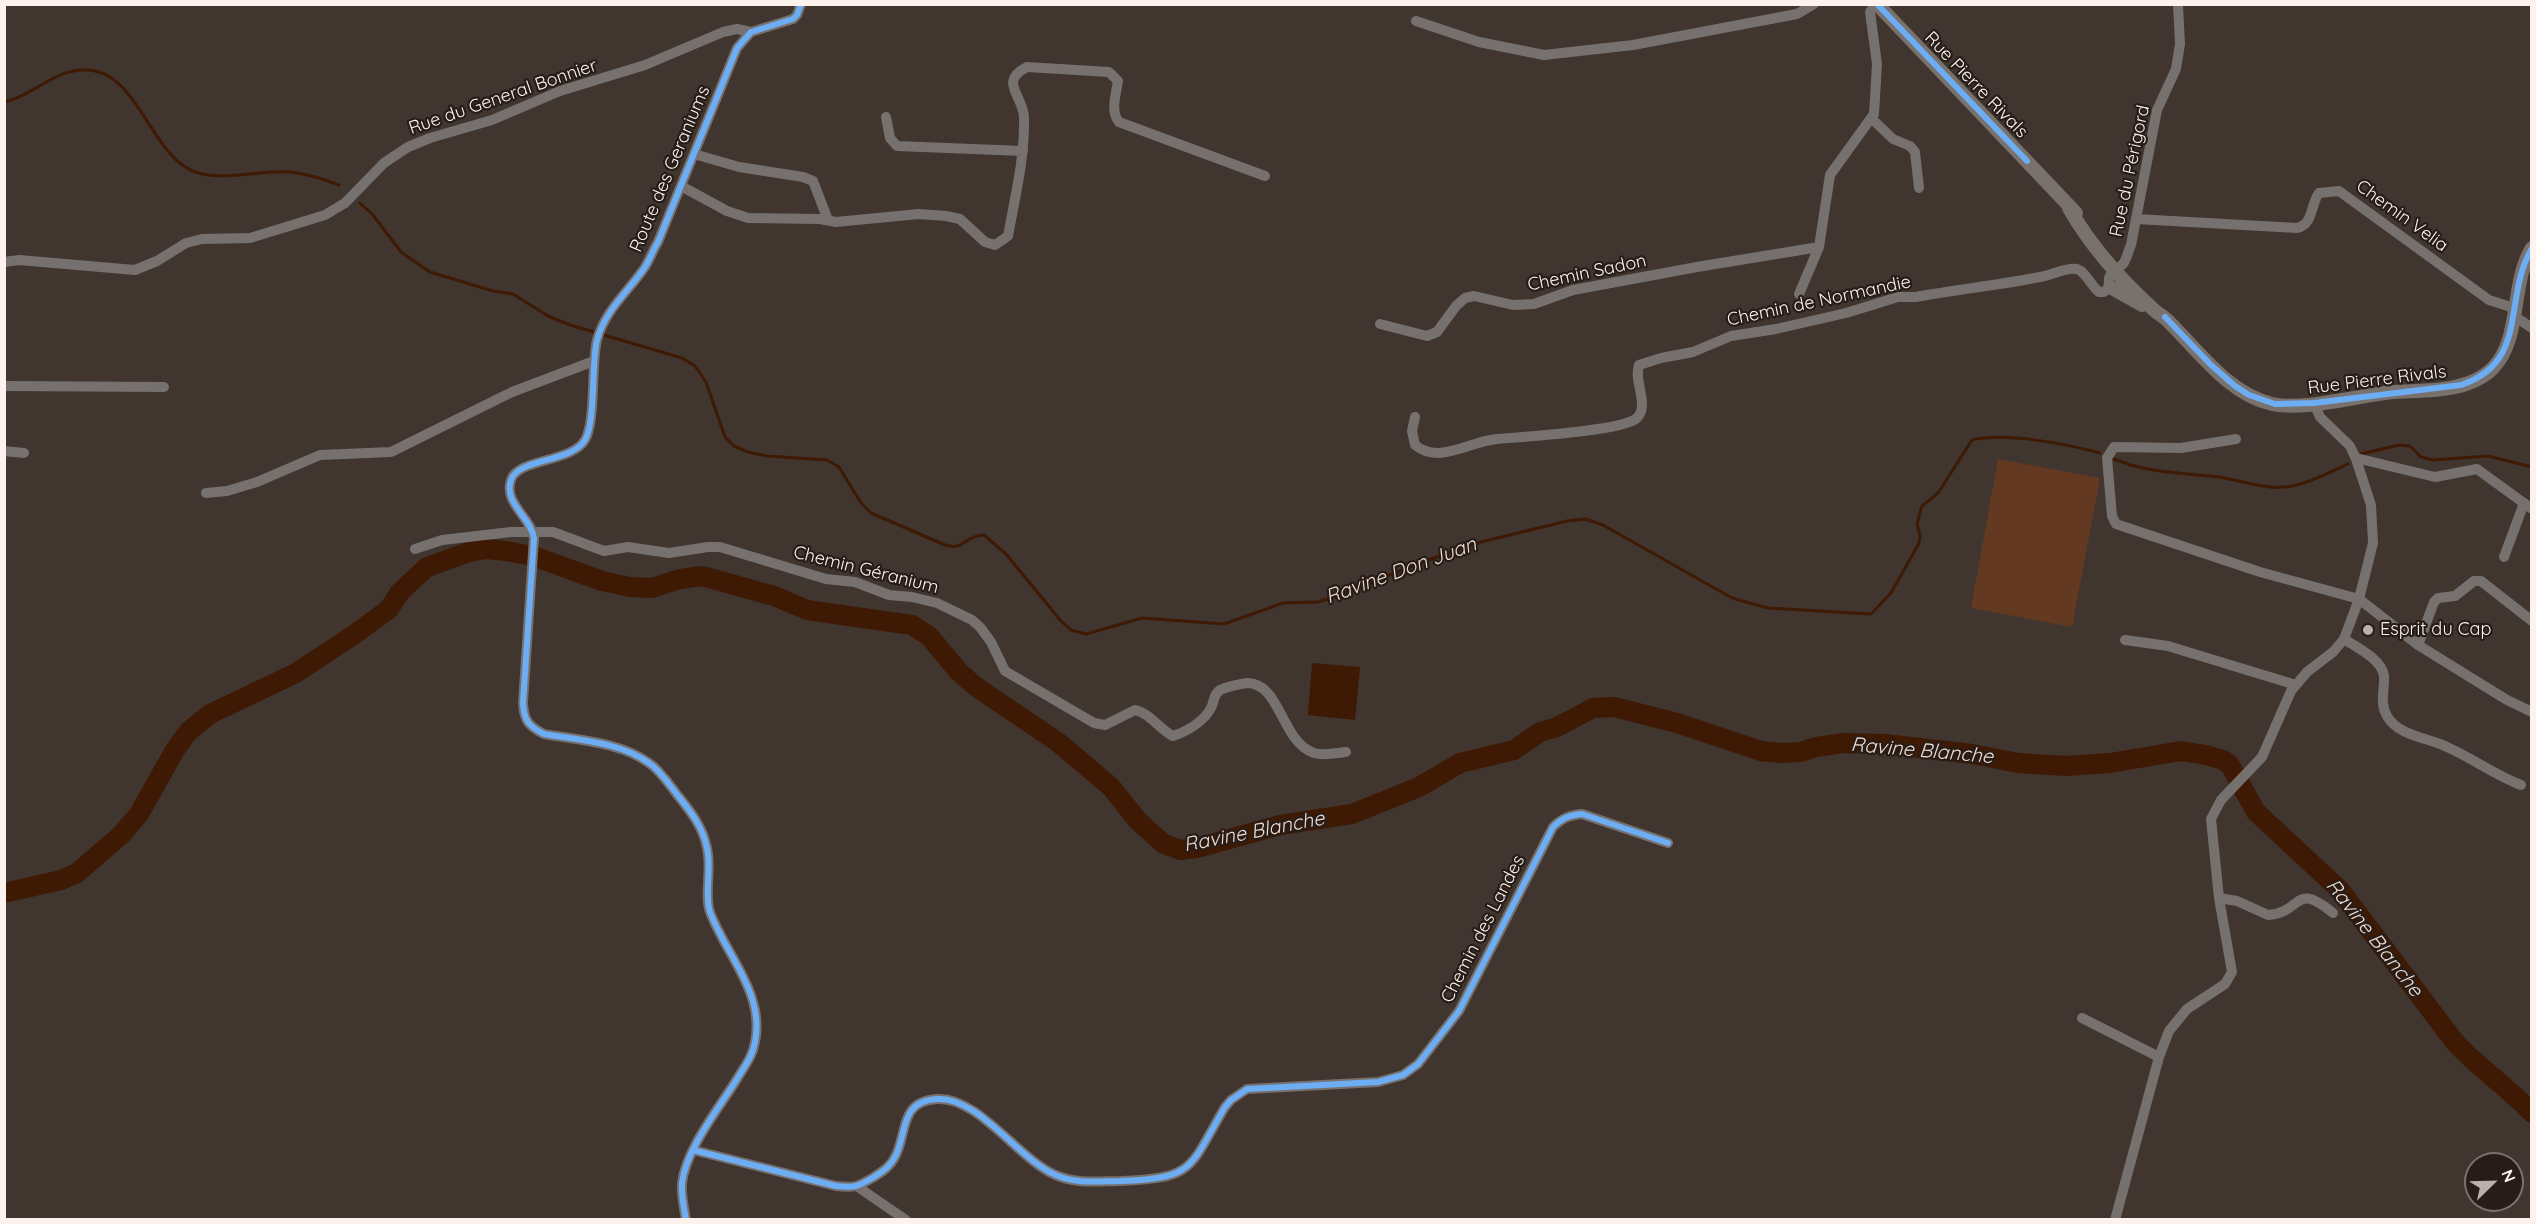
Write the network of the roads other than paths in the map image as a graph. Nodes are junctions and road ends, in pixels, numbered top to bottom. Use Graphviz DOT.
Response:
graph roads {
  1 [pos="801,4"];
  2 [pos="1814,4"];
  3 [pos="1877,4"];
  4 [pos="2178,4"];
  5 [pos="1416,21"];
  6 [pos="751,32"];
  7 [pos="886,117"];
  8 [pos="1872,119"];
  9 [pos="1023,151"];
  10 [pos="694,154"];
  11 [pos="1265,176"];
  12 [pos="681,186"];
  13 [pos="1919,188"];
  14 [pos="2136,219"];
  15 [pos="828,220"];
  16 [pos="1819,247"];
  17 [pos="2532,248"];
  18 [pos="6,260"];
  19 [pos="2118,267"];
  20 [pos="2110,287"];
  21 [pos="1799,294"];
  22 [pos="2160,314"];
  23 [pos="2513,314"];
  24 [pos="1380,324"];
  25 [pos="2532,328"];
  26 [pos="594,361"];
  27 [pos="4,386"];
  28 [pos="164,387"];
  29 [pos="2314,403"];
  30 [pos="1415,417"];
  31 [pos="2236,439"];
  32 [pos="4,452"];
  33 [pos="24,453"];
  34 [pos="2356,459"];
  35 [pos="206,493"];
  36 [pos="2528,506"];
  37 [pos="533,533"];
  38 [pos="415,549"];
  39 [pos="2504,557"];
  40 [pos="2359,599"];
  41 [pos="2532,621"];
  42 [pos="2344,639"];
  43 [pos="2125,640"];
  44 [pos="2418,645"];
  45 [pos="2296,685"];
  46 [pos="2532,712"];
  47 [pos="1346,752"];
  48 [pos="2521,785"];
  49 [pos="1668,843"];
  50 [pos="2219,898"];
  51 [pos="2333,913"];
  52 [pos="2082,1018"];
  53 [pos="2158,1058"];
  54 [pos="693,1150"];
  55 [pos="858,1187"];
  56 [pos="686,1220"];
  57 [pos="906,1220"];
  58 [pos="2115,1220"];
  1 -- 6 [label="street"];
  2 -- 5 [label="street"];
  3 -- 8 [label="street"];
  3 -- 19 [label="main road, Rue Pierre Rivals"];
  4 -- 14 [label="street, Rue du Périgord"];
  6 -- 10 [label="street, Route des Geraniums"];
  6 -- 18 [label="street, Rue du General Bonnier"];
  7 -- 9 [label="street"];
  8 -- 13 [label="street"];
  8 -- 16 [label="street"];
  9 -- 11 [label="street"];
  9 -- 15 [label="street"];
  10 -- 12 [label="street, Route des Geraniums"];
  10 -- 15 [label="street"];
  12 -- 15 [label="street"];
  12 -- 26 [label="street, Route des Geraniums"];
  14 -- 19 [label="street, Rue du Périgord"];
  14 -- 23 [label="street, Chemin Velia"];
  16 -- 21 [label="street"];
  16 -- 24 [label="street, Chemin Sadon"];
  17 -- 23 [label="main road, Rue Pierre Rivals"];
  19 -- 20 [label="street"];
  19 -- 22 [label="main road, Rue Pierre Rivals"];
  20 -- 22 [label="main road"];
  20 -- 30 [label="street, Chemin de Normandie"];
  22 -- 29 [label="main road, Rue Pierre Rivals"];
  23 -- 25 [label="street"];
  23 -- 29 [label="main road, Rue Pierre Rivals"];
  26 -- 35 [label="street"];
  26 -- 37 [label="street, Route des Geraniums"];
  27 -- 28 [label="street"];
  29 -- 34 [label="street"];
  31 -- 40 [label="street"];
  32 -- 33 [label="street"];
  34 -- 36 [label="street"];
  34 -- 40 [label="street"];
  36 -- 39 [label="street"];
  37 -- 38 [label="street, Chemin Géranium"];
  37 -- 47 [label="street, Chemin Géranium"];
  37 -- 54 [label="street, Route des Geraniums"];
  40 -- 42 [label="street"];
  40 -- 44 [label="street"];
  41 -- 44 [label="street"];
  42 -- 45 [label="street"];
  42 -- 48 [label="street"];
  43 -- 45 [label="street"];
  44 -- 46 [label="street"];
  45 -- 50 [label="street"];
  49 -- 55 [label="street, Chemin des Landes"];
  50 -- 51 [label="street"];
  50 -- 53 [label="street"];
  52 -- 53 [label="street"];
  53 -- 58 [label="street"];
  54 -- 55 [label="street"];
  54 -- 56 [label="street, Route des Geraniums"];
  55 -- 57 [label="street"];
}
